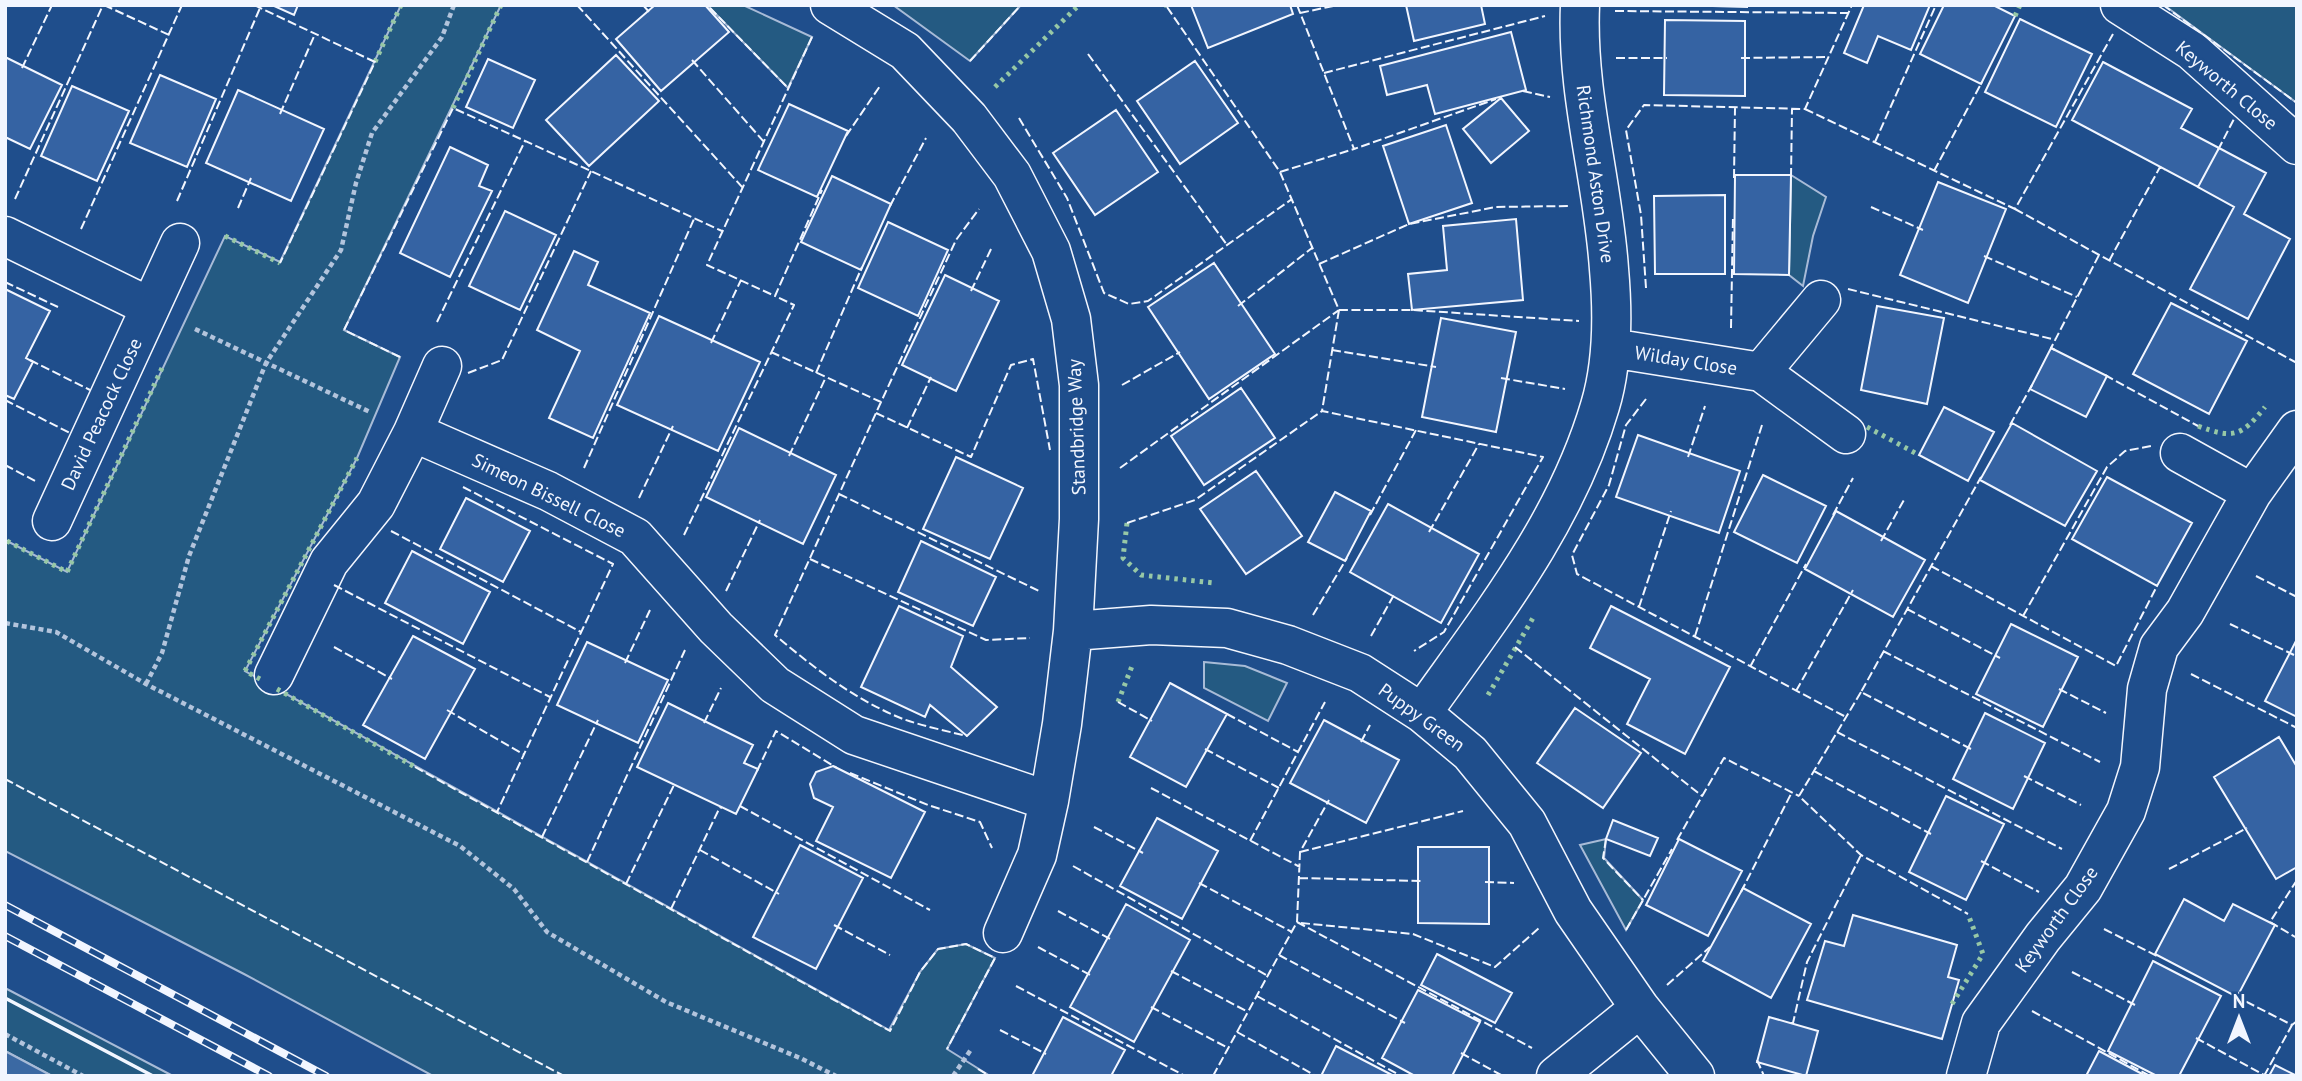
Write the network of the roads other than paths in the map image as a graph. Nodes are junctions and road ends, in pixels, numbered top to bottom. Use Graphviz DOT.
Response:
graph roads {
  1 [pos="830,5"];
  2 [pos="1580,5"];
  3 [pos="2120,5"];
  4 [pos="2297,145"];
  5 [pos="5,236"];
  6 [pos="180,243"];
  7 [pos="1821,300"];
  8 [pos="150,307"];
  9 [pos="1611,348"];
  10 [pos="442,366"];
  11 [pos="1761,372"];
  12 [pos="2297,430"];
  13 [pos="413,432"];
  14 [pos="1846,434"];
  15 [pos="2180,453"];
  16 [pos="2252,494"];
  17 [pos="52,521"];
  18 [pos="1073,631"];
  19 [pos="274,675"];
  20 [pos="1422,713"];
  21 [pos="1049,802"];
  22 [pos="1003,933"];
  23 [pos="1640,1008"];
  24 [pos="1556,1076"];
  25 [pos="1695,1076"];
  26 [pos="1966,1076"];
  1 -- 18 [label="street, Standbridge Way"];
  2 -- 9 [label="street, Richmond Aston Drive"];
  3 -- 4 [label="street, Keyworth Close"];
  5 -- 8 [label="street"];
  6 -- 8 [label="street, David Peacock Close"];
  7 -- 11 [label="street, Wilday Close"];
  8 -- 17 [label="street, David Peacock Close"];
  9 -- 11 [label="street, Wilday Close"];
  9 -- 20 [label="street, Richmond Aston Drive"];
  10 -- 13 [label="street"];
  11 -- 14 [label="street, Wilday Close"];
  12 -- 16 [label="street, Keyworth Close"];
  13 -- 19 [label="street"];
  13 -- 21 [label="street, Simeon Bissell Close"];
  15 -- 16 [label="street"];
  16 -- 26 [label="street, Keyworth Close"];
  18 -- 20 [label="street, Puppy Green"];
  18 -- 21 [label="street, Standbridge Way"];
  20 -- 23 [label="street, Puppy Green"];
  21 -- 22 [label="street, Standbridge Way"];
  23 -- 24 [label="street"];
  23 -- 25 [label="street, Puppy Green"];
}
